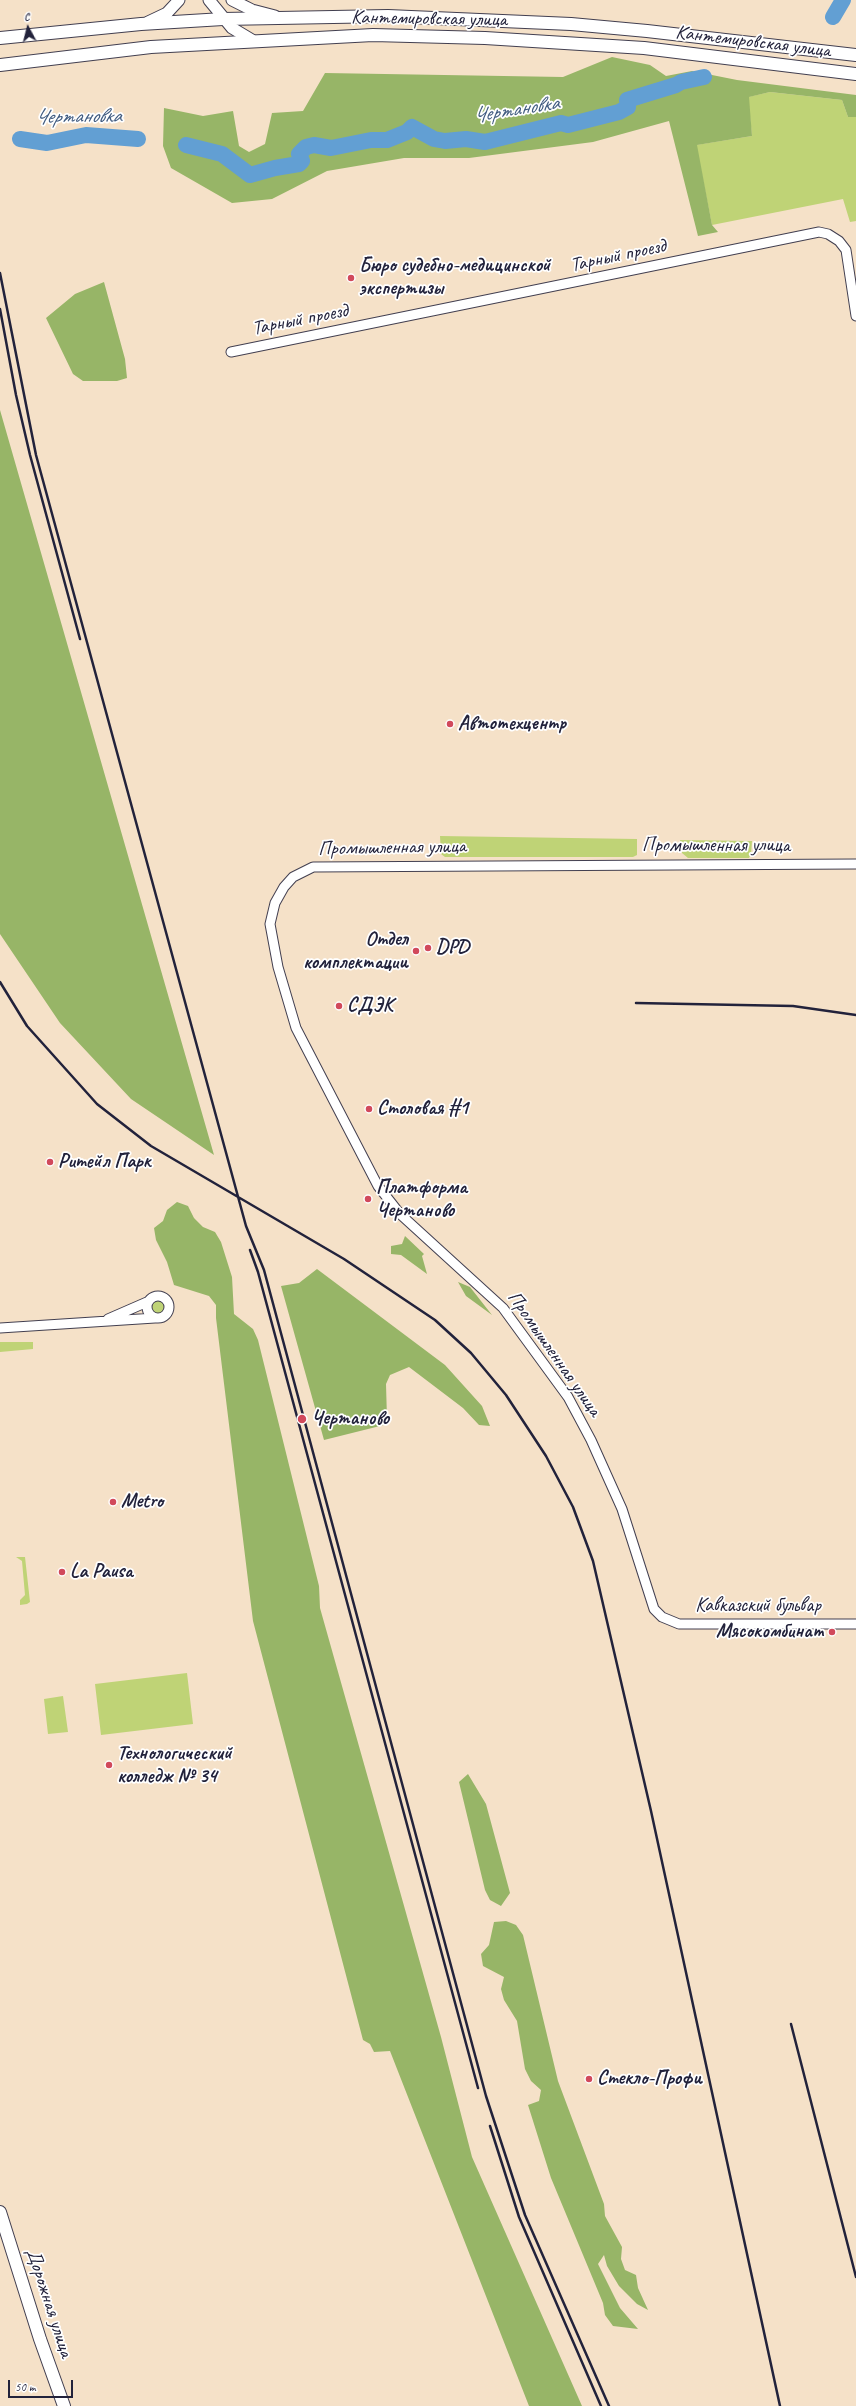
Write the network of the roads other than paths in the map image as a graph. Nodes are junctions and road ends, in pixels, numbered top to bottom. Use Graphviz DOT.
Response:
graph roads {
  1 [pos="179,0"];
  2 [pos="209,0"];
  3 [pos="232,0"];
  4 [pos="278,17"];
  5 [pos="223,19"];
  6 [pos="141,24"];
  7 [pos="0,38"];
  8 [pos="252,40"];
  9 [pos="856,55"];
  10 [pos="0,65"];
  11 [pos="856,74"];
  12 [pos="856,316"];
  13 [pos="231,352"];
  14 [pos="856,864"];
  15 [pos="147,1302"];
  16 [pos="155,1318"];
  17 [pos="100,1322"];
  18 [pos="0,1328"];
  19 [pos="662,1617"];
  20 [pos="856,1624"];
  21 [pos="0,2212"];
  22 [pos="64,2406"];
  1 -- 6 [label="street"];
  2 -- 5 [label="street"];
  3 -- 4 [label="street"];
  4 -- 5 [label="main road, Кантемировская улица"];
  4 -- 9 [label="main road, Кантемировская улица"];
  5 -- 6 [label="main road, Кантемировская улица"];
  5 -- 8 [label="street"];
  6 -- 7 [label="main road, Кантемировская улица"];
  8 -- 10 [label="main road, Кантемировская улица"];
  8 -- 11 [label="main road, Кантемировская улица"];
  12 -- 13 [label="street, Тарный проезд"];
  14 -- 19 [label="street, Промышленная улица"];
  15 -- 16 [label="street"];
  15 -- 16 [label="street"];
  15 -- 17 [label="street"];
  16 -- 17 [label="street"];
  17 -- 18 [label="street"];
  19 -- 20 [label="street, Кавказский бульвар"];
  21 -- 22 [label="main road, Дорожная улица"];
}
